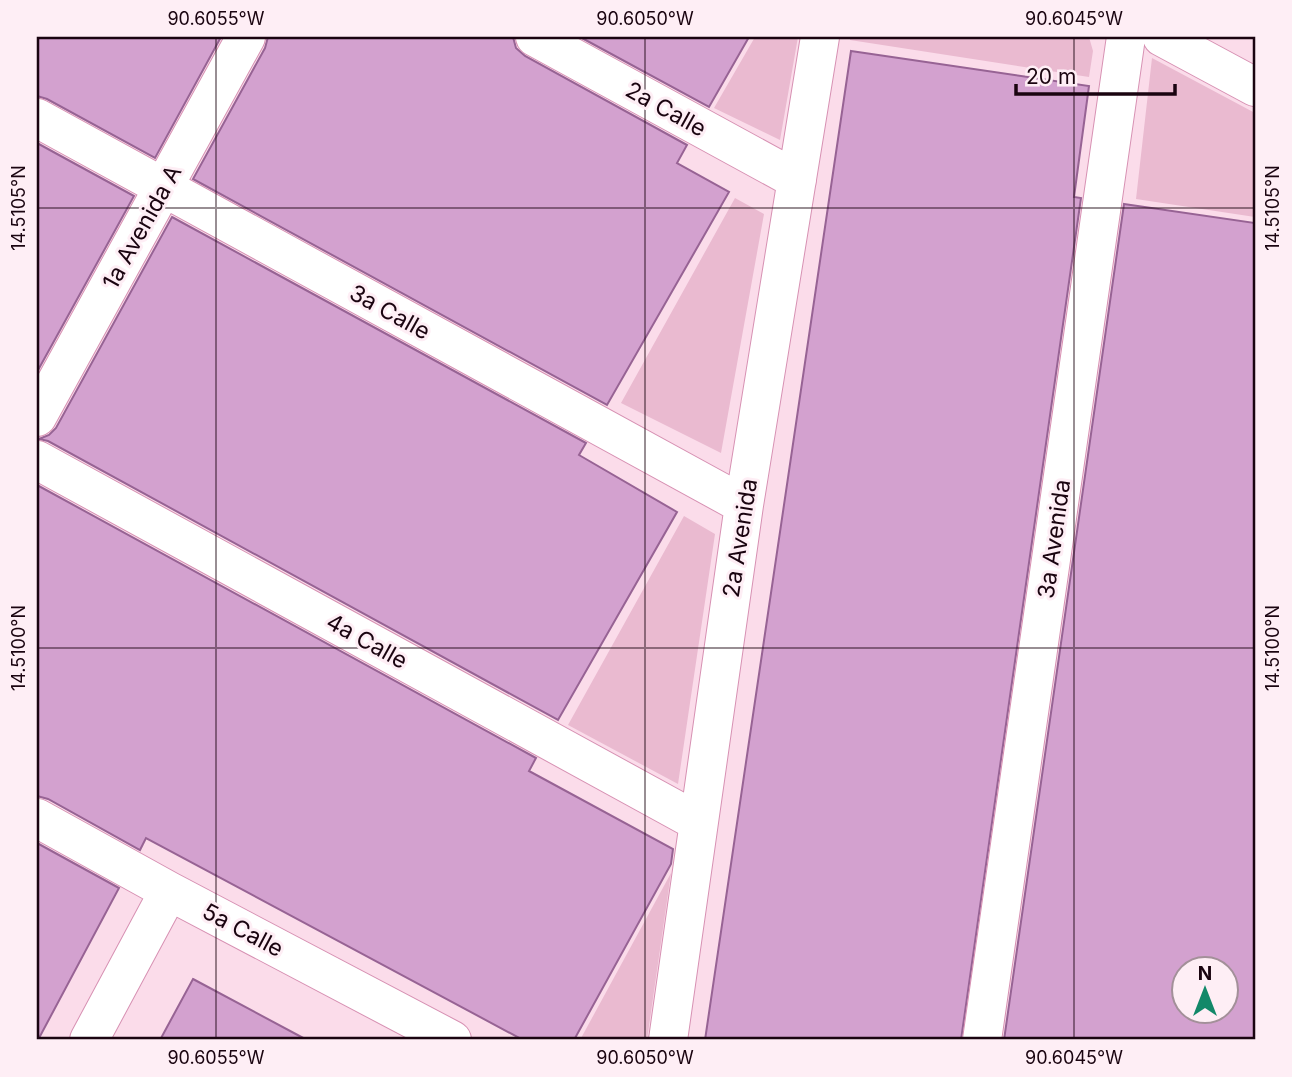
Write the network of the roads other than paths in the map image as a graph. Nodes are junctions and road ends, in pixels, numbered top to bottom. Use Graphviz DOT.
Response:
graph roads {
  1 [pos="246,37"];
  2 [pos="535,37"];
  3 [pos="820,37"];
  4 [pos="1126,37"];
  5 [pos="1162,37"];
  6 [pos="1255,87"];
  7 [pos="37,118"];
  8 [pos="797,180"];
  9 [pos="164,188"];
  10 [pos="37,417"];
  11 [pos="37,460"];
  12 [pos="744,505"];
  13 [pos="37,818"];
  14 [pos="698,822"];
  15 [pos="169,891"];
  16 [pos="89,1040"];
  17 [pos="452,1040"];
  18 [pos="668,1040"];
  19 [pos="982,1040"];
  1 -- 9 [label="street, 1a Avenida A"];
  2 -- 8 [label="street, 2a Calle"];
  3 -- 8 [label="street, 2a Avenida"];
  4 -- 19 [label="street, 3a Avenida"];
  5 -- 6 [label="street"];
  7 -- 9 [label="street, 3a Calle"];
  8 -- 12 [label="street, 2a Avenida"];
  9 -- 10 [label="street, 1a Avenida A"];
  9 -- 12 [label="street, 3a Calle"];
  11 -- 14 [label="street, 4a Calle"];
  12 -- 14 [label="street, 2a Avenida"];
  13 -- 15 [label="street, 5a Calle"];
  14 -- 18 [label="street, 2a Avenida"];
  15 -- 16 [label="street"];
  15 -- 17 [label="street, 5a Calle"];
}
